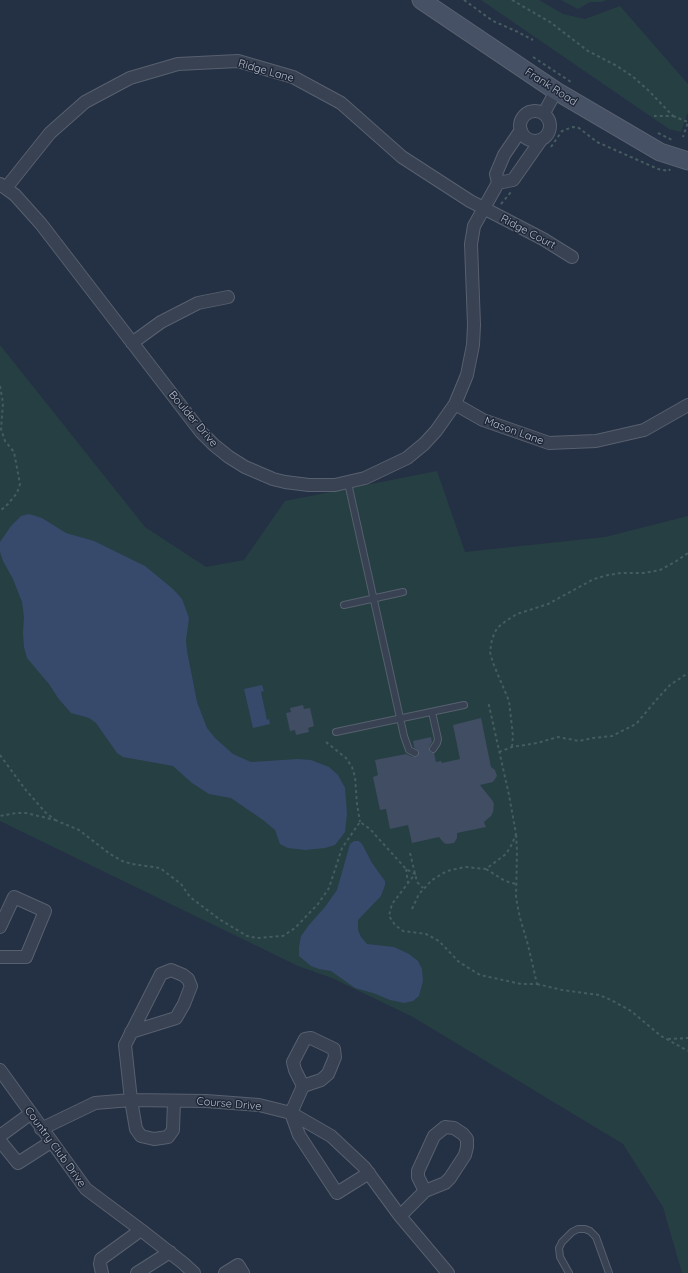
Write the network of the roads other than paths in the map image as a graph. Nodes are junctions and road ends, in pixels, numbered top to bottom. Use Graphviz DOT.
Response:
graph roads {
  1 [pos="421,0"];
  2 [pos="556,91"];
  3 [pos="544,113"];
  4 [pos="521,130"];
  5 [pos="544,145"];
  6 [pos="688,161"];
  7 [pos="498,183"];
  8 [pos="3,186"];
  9 [pos="483,208"];
  10 [pos="572,257"];
  11 [pos="228,297"];
  12 [pos="132,343"];
  13 [pos="455,404"];
  14 [pos="688,405"];
  15 [pos="348,483"];
  16 [pos="402,592"];
  17 [pos="373,598"];
  18 [pos="344,605"];
  19 [pos="464,705"];
  20 [pos="432,712"];
  21 [pos="400,719"];
  22 [pos="336,732"];
  23 [pos="433,749"];
  24 [pos="415,753"];
  25 [pos="0,927"];
  26 [pos="0,956"];
  27 [pos="132,1032"];
  28 [pos="0,1070"];
  29 [pos="303,1086"];
  30 [pos="131,1100"];
  31 [pos="174,1101"];
  32 [pos="291,1113"];
  33 [pos="30,1114"];
  34 [pos="41,1129"];
  35 [pos="0,1136"];
  36 [pos="0,1141"];
  37 [pos="51,1142"];
  38 [pos="369,1173"];
  39 [pos="425,1191"];
  40 [pos="400,1216"];
  41 [pos="141,1230"];
  42 [pos="170,1252"];
  43 [pos="442,1271"];
  44 [pos="102,1273"];
  45 [pos="137,1273"];
  46 [pos="194,1273"];
  47 [pos="225,1273"];
  48 [pos="243,1273"];
  49 [pos="569,1273"];
  50 [pos="609,1273"];
  1 -- 2 [label="street, Frank Road"];
  2 -- 3 [label="street"];
  2 -- 6 [label="street, Frank Road"];
  3 -- 4 [label="street, Boulder Drive"];
  3 -- 5 [label="street"];
  4 -- 5 [label="street"];
  4 -- 7 [label="street, Boulder Drive"];
  5 -- 7 [label="street"];
  7 -- 9 [label="street, Boulder Drive"];
  8 -- 9 [label="street, Ridge Lane"];
  8 -- 12 [label="street, Boulder Drive"];
  9 -- 10 [label="street, Ridge Court"];
  9 -- 13 [label="street, Boulder Drive"];
  11 -- 12 [label="street"];
  12 -- 15 [label="street, Boulder Drive"];
  13 -- 14 [label="street, Mason Lane"];
  13 -- 15 [label="street, Boulder Drive"];
  15 -- 17 [label="lane"];
  16 -- 17 [label="lane"];
  17 -- 18 [label="lane"];
  17 -- 21 [label="lane"];
  19 -- 20 [label="lane"];
  20 -- 21 [label="lane"];
  20 -- 23 [label="lane"];
  21 -- 22 [label="lane"];
  21 -- 24 [label="lane"];
  25 -- 26 [label="street"];
  27 -- 27 [label="street"];
  27 -- 30 [label="street"];
  28 -- 33 [label="street, Country Club Drive"];
  29 -- 32 [label="street"];
  30 -- 31 [label="street, Course Drive"];
  30 -- 31 [label="street"];
  30 -- 34 [label="street, Course Drive"];
  31 -- 32 [label="street, Course Drive"];
  32 -- 38 [label="street, Course Drive"];
  32 -- 38 [label="street"];
  33 -- 34 [label="street, Country Club Drive"];
  33 -- 35 [label="street"];
  34 -- 37 [label="street, Country Club Drive"];
  36 -- 37 [label="street"];
  37 -- 41 [label="street, Country Club Drive"];
  38 -- 40 [label="street, Course Drive"];
  39 -- 39 [label="street"];
  39 -- 40 [label="street"];
  40 -- 43 [label="street, Course Drive"];
  41 -- 42 [label="street, Country Club Drive"];
  41 -- 44 [label="street"];
  42 -- 45 [label="street"];
  42 -- 46 [label="street, Country Club Drive"];
  47 -- 48 [label="street"];
  49 -- 50 [label="lane"];
}
